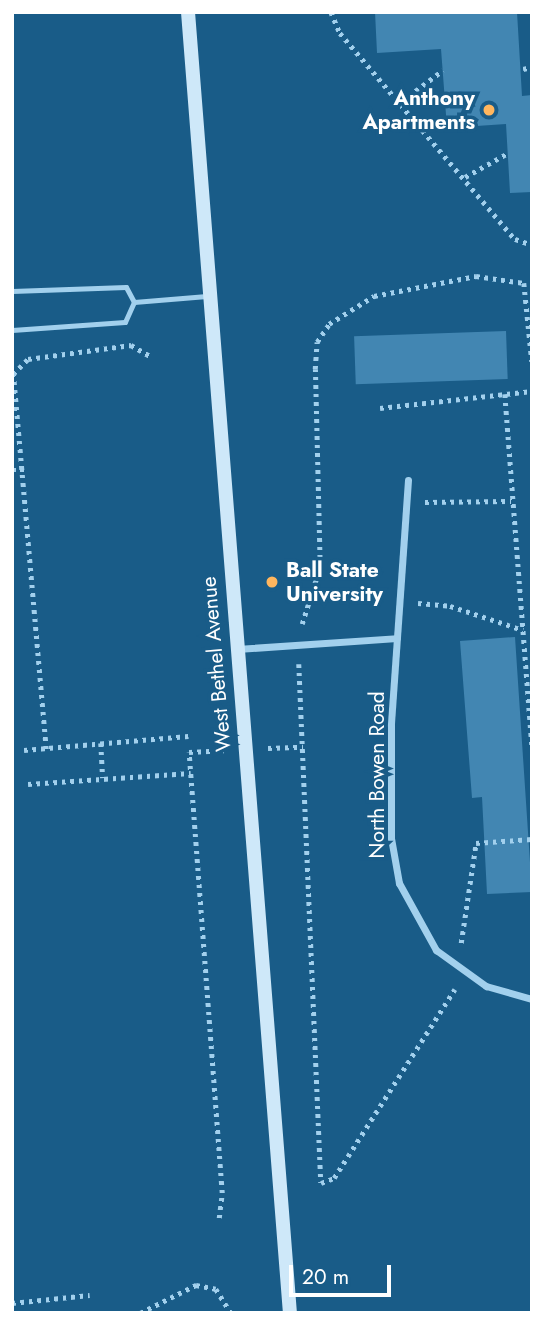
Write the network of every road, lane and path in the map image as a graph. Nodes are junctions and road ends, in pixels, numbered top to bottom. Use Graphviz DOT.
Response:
graph roads {
  1 [pos="188,12"];
  2 [pos="331,12"];
  3 [pos="532,68"];
  4 [pos="523,69"];
  5 [pos="443,70"];
  6 [pos="402,101"];
  7 [pos="508,153"];
  8 [pos="465,177"];
  9 [pos="532,245"];
  10 [pos="12,291"];
  11 [pos="207,296"];
  12 [pos="134,302"];
  13 [pos="12,330"];
  14 [pos="152,357"];
  15 [pos="532,362"];
  16 [pos="532,391"];
  17 [pos="505,394"];
  18 [pos="380,408"];
  19 [pos="12,470"];
  20 [pos="24,470"];
  21 [pos="408,480"];
  22 [pos="511,501"];
  23 [pos="407,502"];
  24 [pos="400,602"];
  25 [pos="523,631"];
  26 [pos="397,638"];
  27 [pos="299,645"];
  28 [pos="236,649"];
  29 [pos="188,736"];
  30 [pos="101,743"];
  31 [pos="532,746"];
  32 [pos="46,749"];
  33 [pos="24,750"];
  34 [pos="189,752"];
  35 [pos="191,772"];
  36 [pos="103,778"];
  37 [pos="28,784"];
  38 [pos="532,839"];
  39 [pos="459,969"];
  40 [pos="532,999"];
  41 [pos="219,1218"];
  42 [pos="90,1296"];
  43 [pos="12,1304"];
  44 [pos="140,1313"];
  45 [pos="231,1313"];
  46 [pos="290,1313"];
  1 -- 11 [label="main road, West Bethel Avenue"];
  2 -- 6 [label="path"];
  3 -- 4 [label="path"];
  5 -- 6 [label="path"];
  6 -- 8 [label="path"];
  7 -- 8 [label="path"];
  8 -- 9 [label="path"];
  10 -- 12 [label="lane"];
  11 -- 12 [label="lane"];
  11 -- 28 [label="main road, West Bethel Avenue"];
  12 -- 13 [label="lane"];
  14 -- 20 [label="path"];
  15 -- 27 [label="path"];
  16 -- 17 [label="path"];
  17 -- 18 [label="path"];
  17 -- 22 [label="path"];
  19 -- 20 [label="path"];
  20 -- 32 [label="path"];
  21 -- 23 [label="street, North Bowen Road"];
  22 -- 23 [label="path"];
  22 -- 25 [label="path"];
  23 -- 24 [label="street, North Bowen Road"];
  24 -- 25 [label="path"];
  24 -- 26 [label="street, North Bowen Road"];
  25 -- 31 [label="path"];
  26 -- 27 [label="street"];
  26 -- 39 [label="street, North Bowen Road"];
  27 -- 28 [label="street"];
  27 -- 39 [label="path"];
  28 -- 46 [label="main road, West Bethel Avenue"];
  29 -- 30 [label="path"];
  30 -- 32 [label="path"];
  30 -- 36 [label="path"];
  32 -- 33 [label="path"];
  34 -- 35 [label="path"];
  35 -- 36 [label="path"];
  35 -- 41 [label="path"];
  36 -- 37 [label="path"];
  38 -- 39 [label="path"];
  39 -- 40 [label="street, North Bowen Road"];
  42 -- 43 [label="path"];
  44 -- 45 [label="path"];
}
